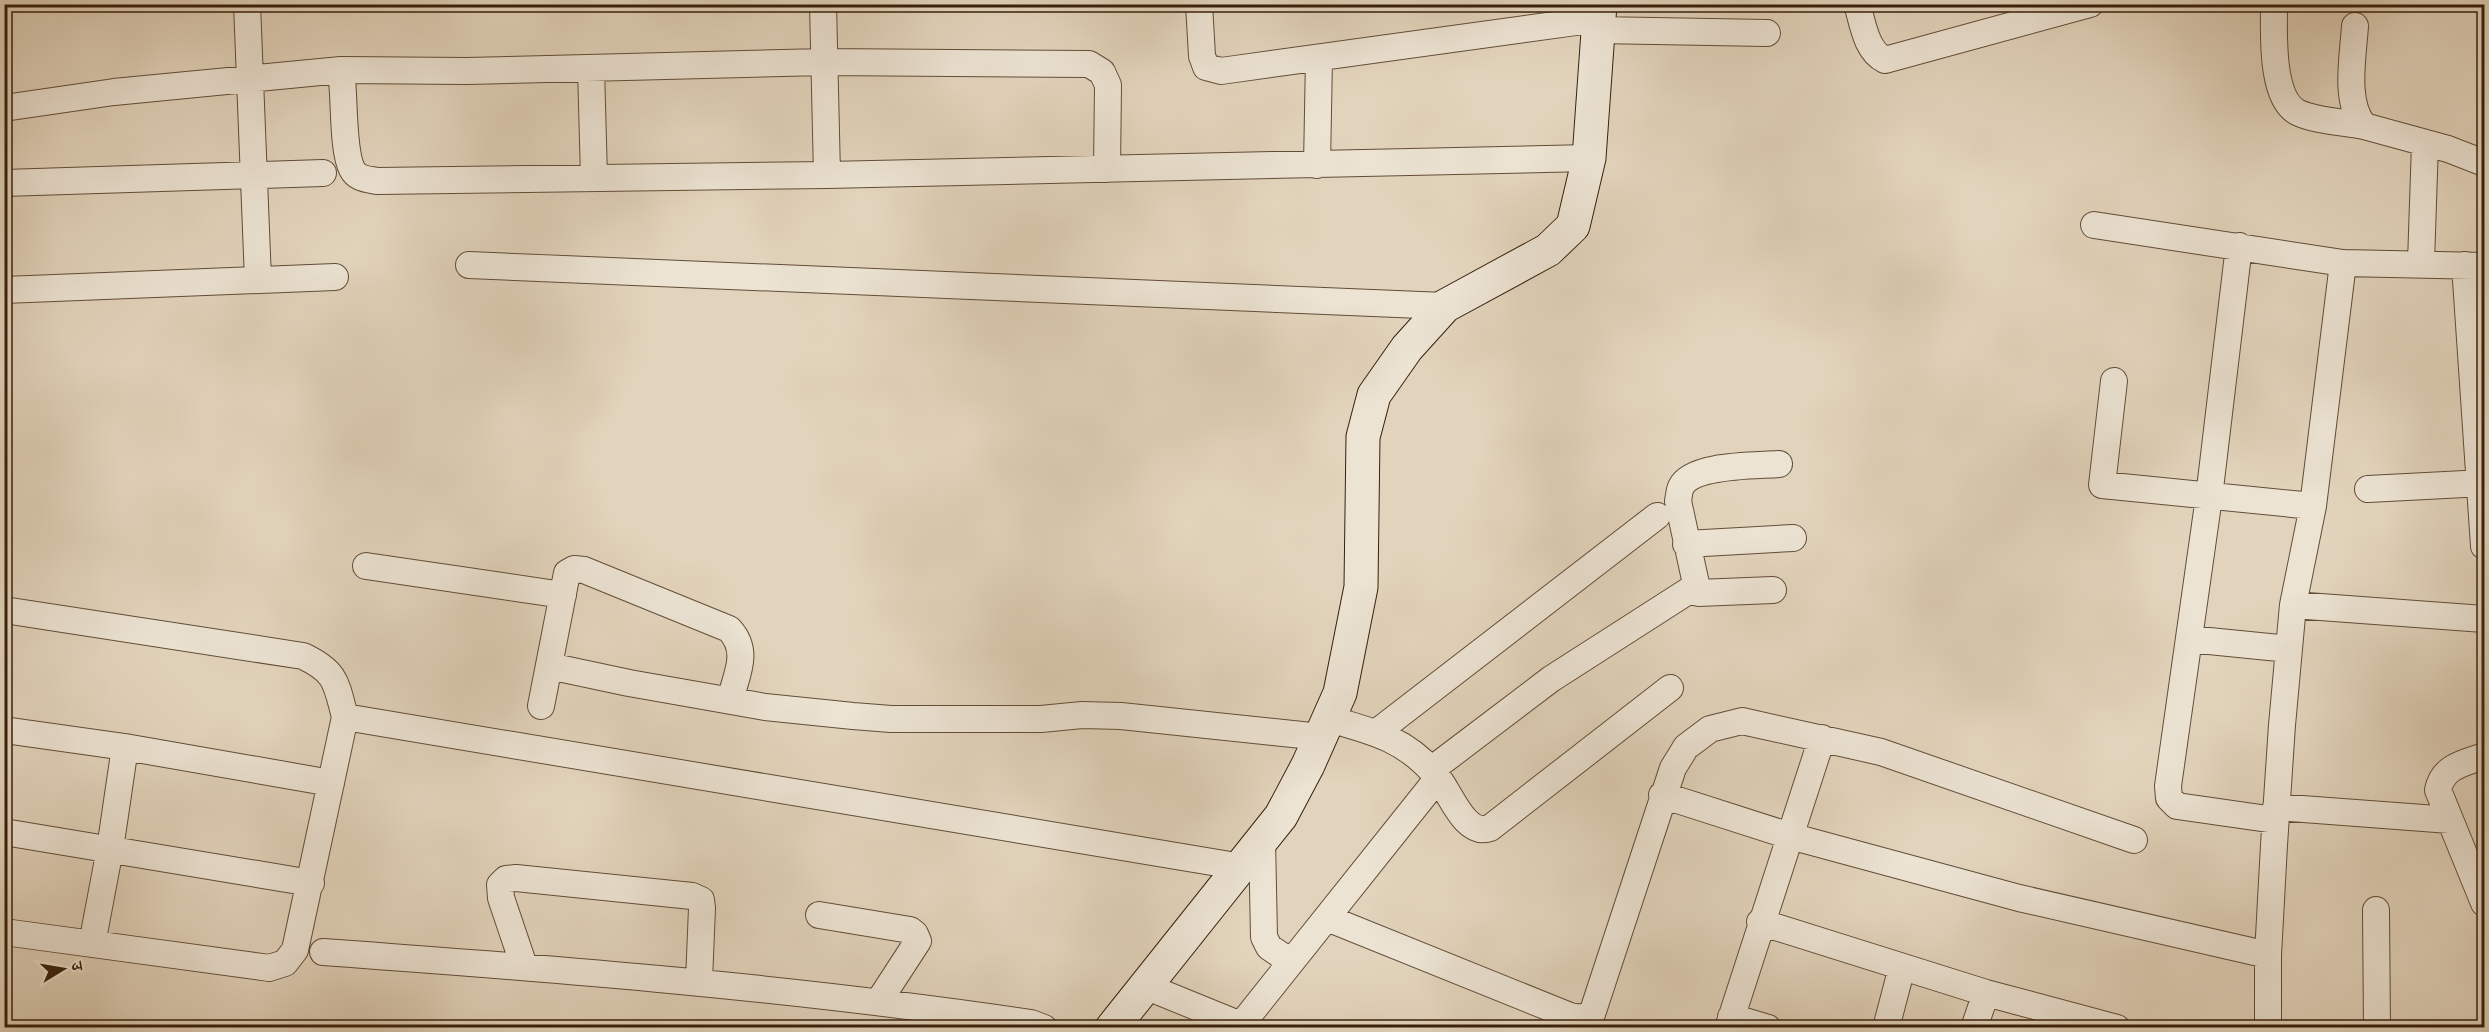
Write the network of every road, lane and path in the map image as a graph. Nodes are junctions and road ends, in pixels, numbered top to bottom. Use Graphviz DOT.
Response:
graph roads {
  1 [pos="247,4"];
  2 [pos="823,4"];
  3 [pos="1199,4"];
  4 [pos="1857,4"];
  5 [pos="2090,4"];
  6 [pos="2274,4"];
  7 [pos="1598,18"];
  8 [pos="2355,26"];
  9 [pos="1767,33"];
  10 [pos="1318,58"];
  11 [pos="824,62"];
  12 [pos="591,68"];
  13 [pos="340,70"];
  14 [pos="250,79"];
  15 [pos="4,108"];
  16 [pos="2364,126"];
  17 [pos="2425,143"];
  18 [pos="1589,159"];
  19 [pos="2484,163"];
  20 [pos="1317,165"];
  21 [pos="1107,169"];
  22 [pos="323,172"];
  23 [pos="255,175"];
  24 [pos="827,175"];
  25 [pos="594,178"];
  26 [pos="4,183"];
  27 [pos="2094,225"];
  28 [pos="2240,246"];
  29 [pos="2343,263"];
  30 [pos="2421,263"];
  31 [pos="469,265"];
  32 [pos="2475,265"];
  33 [pos="335,277"];
  34 [pos="258,280"];
  35 [pos="4,290"];
  36 [pos="1445,306"];
  37 [pos="2114,381"];
  38 [pos="1779,464"];
  39 [pos="2482,483"];
  40 [pos="2368,489"];
  41 [pos="2209,497"];
  42 [pos="2313,506"];
  43 [pos="1658,516"];
  44 [pos="1793,538"];
  45 [pos="1686,543"];
  46 [pos="2484,546"];
  47 [pos="366,566"];
  48 [pos="1696,586"];
  49 [pos="1773,590"];
  50 [pos="563,595"];
  51 [pos="2293,605"];
  52 [pos="4,610"];
  53 [pos="2484,619"];
  54 [pos="2189,639"];
  55 [pos="2289,649"];
  56 [pos="549,666"];
  57 [pos="1670,688"];
  58 [pos="730,700"];
  59 [pos="541,706"];
  60 [pos="345,717"];
  61 [pos="1325,728"];
  62 [pos="4,730"];
  63 [pos="1377,732"];
  64 [pos="1822,738"];
  65 [pos="125,747"];
  66 [pos="2484,756"];
  67 [pos="1435,774"];
  68 [pos="331,783"];
  69 [pos="1662,795"];
  70 [pos="2276,814"];
  71 [pos="2450,820"];
  72 [pos="4,832"];
  73 [pos="1790,836"];
  74 [pos="1262,840"];
  75 [pos="2134,840"];
  76 [pos="110,849"];
  77 [pos="1242,867"];
  78 [pos="311,883"];
  79 [pos="2484,903"];
  80 [pos="2376,910"];
  81 [pos="819,915"];
  82 [pos="1327,918"];
  83 [pos="1761,922"];
  84 [pos="4,932"];
  85 [pos="92,944"];
  86 [pos="323,952"];
  87 [pos="2268,955"];
  88 [pos="1291,962"];
  89 [pos="524,966"];
  90 [pos="1902,967"];
  91 [pos="699,981"];
  92 [pos="1145,986"];
  93 [pos="1986,993"];
  94 [pos="879,1001"];
  95 [pos="1729,1022"];
  96 [pos="1244,1026"];
  97 [pos="1044,1028"];
  98 [pos="1112,1028"];
  99 [pos="1768,1028"];
  100 [pos="1886,1028"];
  101 [pos="1974,1028"];
  102 [pos="2117,1028"];
  103 [pos="2268,1028"];
  104 [pos="2377,1028"];
  1 -- 14 [label="street"];
  2 -- 11 [label="street"];
  3 -- 10 [label="street"];
  4 -- 5 [label="street"];
  6 -- 16 [label="street"];
  7 -- 9 [label="street"];
  7 -- 10 [label="street"];
  7 -- 18 [label="main road"];
  8 -- 16 [label="street"];
  10 -- 20 [label="street"];
  11 -- 12 [label="street"];
  11 -- 21 [label="street"];
  11 -- 24 [label="street"];
  12 -- 13 [label="street"];
  12 -- 25 [label="street"];
  13 -- 14 [label="street"];
  13 -- 25 [label="street"];
  14 -- 15 [label="street"];
  14 -- 23 [label="street"];
  16 -- 17 [label="street"];
  17 -- 19 [label="street"];
  17 -- 30 [label="street"];
  18 -- 20 [label="street"];
  18 -- 36 [label="main road"];
  20 -- 21 [label="street"];
  21 -- 24 [label="street"];
  22 -- 23 [label="street"];
  23 -- 26 [label="street"];
  23 -- 34 [label="street"];
  24 -- 25 [label="street"];
  27 -- 28 [label="street"];
  28 -- 29 [label="street"];
  28 -- 41 [label="street"];
  29 -- 30 [label="street"];
  29 -- 42 [label="street"];
  30 -- 32 [label="street"];
  31 -- 36 [label="street"];
  32 -- 39 [label="street"];
  33 -- 34 [label="street"];
  34 -- 35 [label="street"];
  36 -- 61 [label="main road"];
  37 -- 41 [label="street"];
  38 -- 45 [label="street"];
  39 -- 40 [label="street"];
  39 -- 46 [label="street"];
  41 -- 42 [label="street"];
  41 -- 54 [label="street"];
  42 -- 51 [label="street"];
  43 -- 63 [label="street"];
  44 -- 45 [label="street"];
  45 -- 48 [label="street"];
  47 -- 50 [label="street"];
  48 -- 49 [label="street"];
  48 -- 67 [label="street"];
  50 -- 56 [label="street"];
  50 -- 58 [label="street"];
  51 -- 53 [label="street"];
  51 -- 55 [label="street"];
  52 -- 60 [label="street"];
  54 -- 55 [label="street"];
  54 -- 70 [label="street"];
  55 -- 70 [label="street"];
  56 -- 58 [label="street"];
  56 -- 59 [label="street"];
  57 -- 67 [label="street"];
  58 -- 61 [label="street"];
  60 -- 68 [label="street"];
  60 -- 77 [label="street"];
  61 -- 63 [label="street"];
  61 -- 74 [label="main road"];
  62 -- 65 [label="street"];
  63 -- 67 [label="street"];
  64 -- 69 [label="street"];
  64 -- 73 [label="street"];
  64 -- 75 [label="street"];
  65 -- 68 [label="street"];
  65 -- 76 [label="street"];
  66 -- 71 [label="street"];
  67 -- 82 [label="street"];
  68 -- 78 [label="street"];
  69 -- 73 [label="street"];
  69 -- 82 [label="street"];
  70 -- 71 [label="street"];
  70 -- 87 [label="street"];
  71 -- 79 [label="street"];
  72 -- 76 [label="street"];
  73 -- 83 [label="street"];
  73 -- 87 [label="street"];
  74 -- 77 [label="main road"];
  74 -- 88 [label="street"];
  76 -- 78 [label="street"];
  76 -- 85 [label="street"];
  77 -- 92 [label="main road"];
  78 -- 85 [label="street"];
  80 -- 104 [label="street"];
  81 -- 94 [label="street"];
  82 -- 88 [label="street"];
  83 -- 90 [label="street"];
  83 -- 95 [label="street"];
  84 -- 85 [label="street"];
  86 -- 89 [label="street"];
  87 -- 103 [label="street"];
  88 -- 96 [label="street"];
  89 -- 91 [label="street"];
  89 -- 91 [label="street"];
  90 -- 93 [label="street"];
  90 -- 100 [label="street"];
  91 -- 94 [label="street"];
  92 -- 96 [label="street"];
  92 -- 98 [label="main road"];
  93 -- 101 [label="street"];
  93 -- 102 [label="street"];
  94 -- 97 [label="street"];
  95 -- 99 [label="street"];
}
